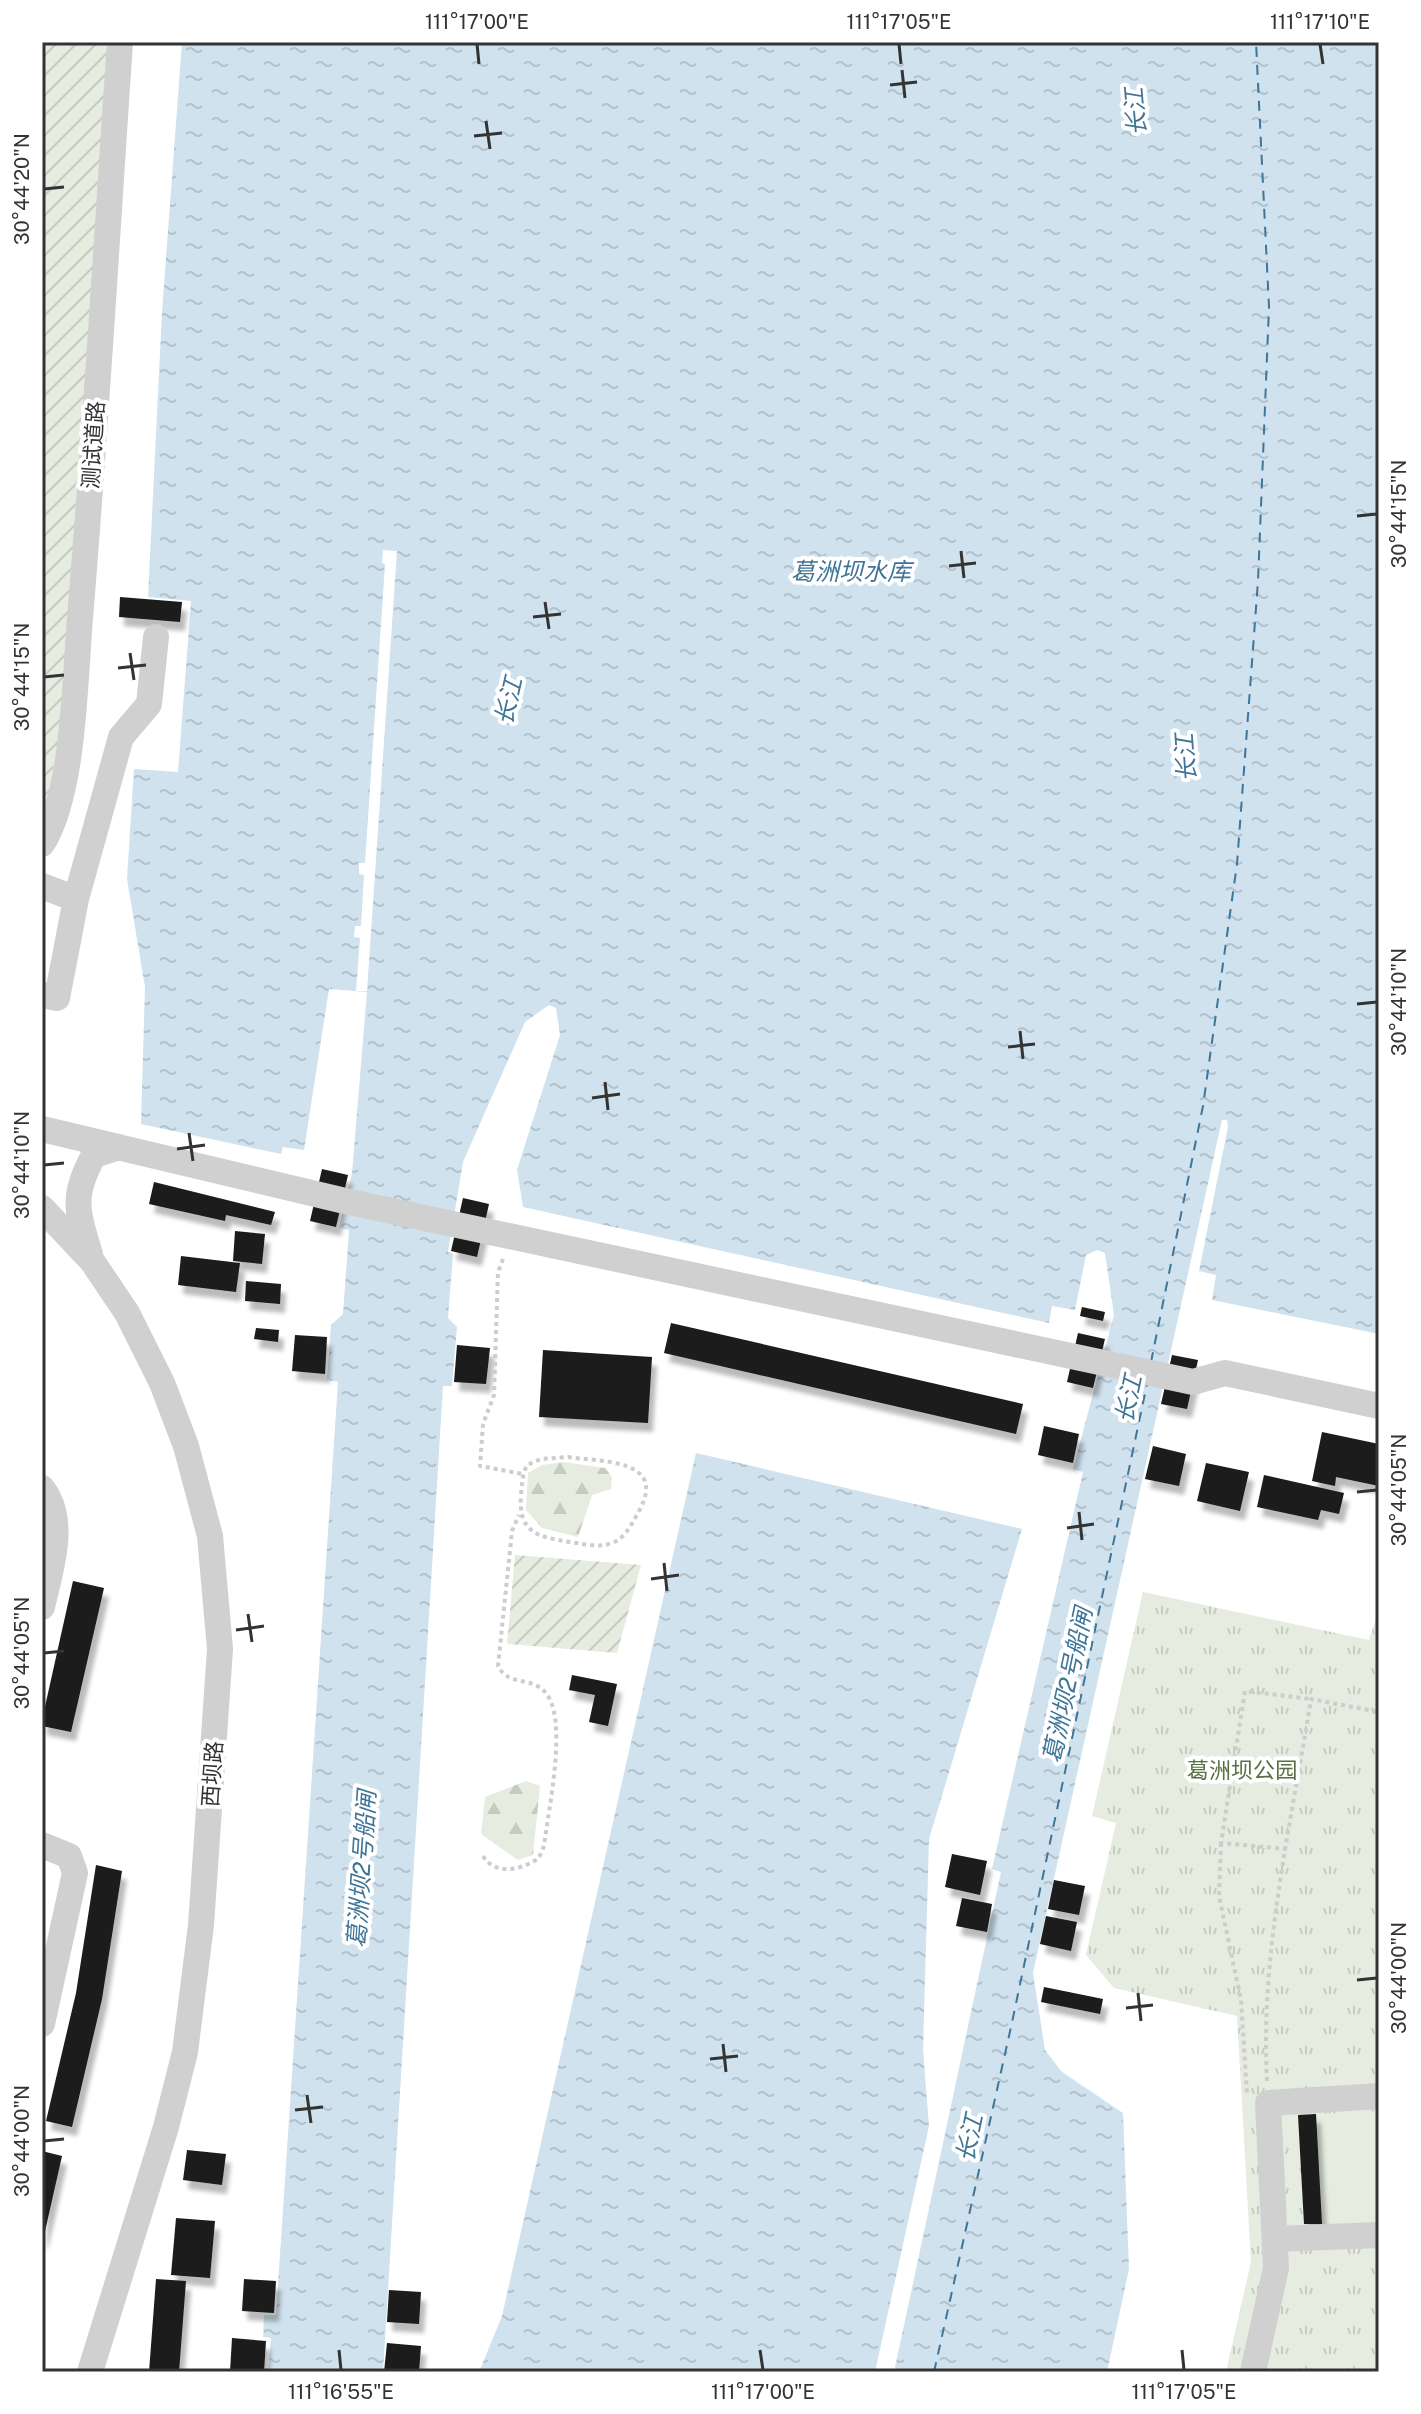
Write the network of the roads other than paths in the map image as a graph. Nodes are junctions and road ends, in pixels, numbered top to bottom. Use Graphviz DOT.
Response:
graph roads {
  1 [pos="120,42"];
  2 [pos="156,637"];
  3 [pos="42,844"];
  4 [pos="42,886"];
  5 [pos="76,899"];
  6 [pos="42,995"];
  7 [pos="42,1129"];
  8 [pos="119,1147"];
  9 [pos="42,1208"];
  10 [pos="92,1261"];
  11 [pos="1379,1406"];
  12 [pos="42,1488"];
  13 [pos="42,1607"];
  14 [pos="42,1845"];
  15 [pos="42,2024"];
  16 [pos="1379,2096"];
  17 [pos="1379,2235"];
  18 [pos="1275,2239"];
  19 [pos="90,2372"];
  20 [pos="1253,2372"];
  1 -- 3 [label="lane, 测试道路"];
  2 -- 5 [label="lane"];
  4 -- 5 [label="lane"];
  5 -- 6 [label="lane"];
  7 -- 8 [label="lane"];
  8 -- 10 [label="lane"];
  8 -- 11 [label="lane"];
  9 -- 10 [label="lane, 西坝路"];
  10 -- 19 [label="lane, 西坝路"];
  12 -- 13 [label="lane"];
  14 -- 15 [label="lane"];
  16 -- 18 [label="lane"];
  17 -- 18 [label="lane"];
  18 -- 20 [label="lane"];
}
